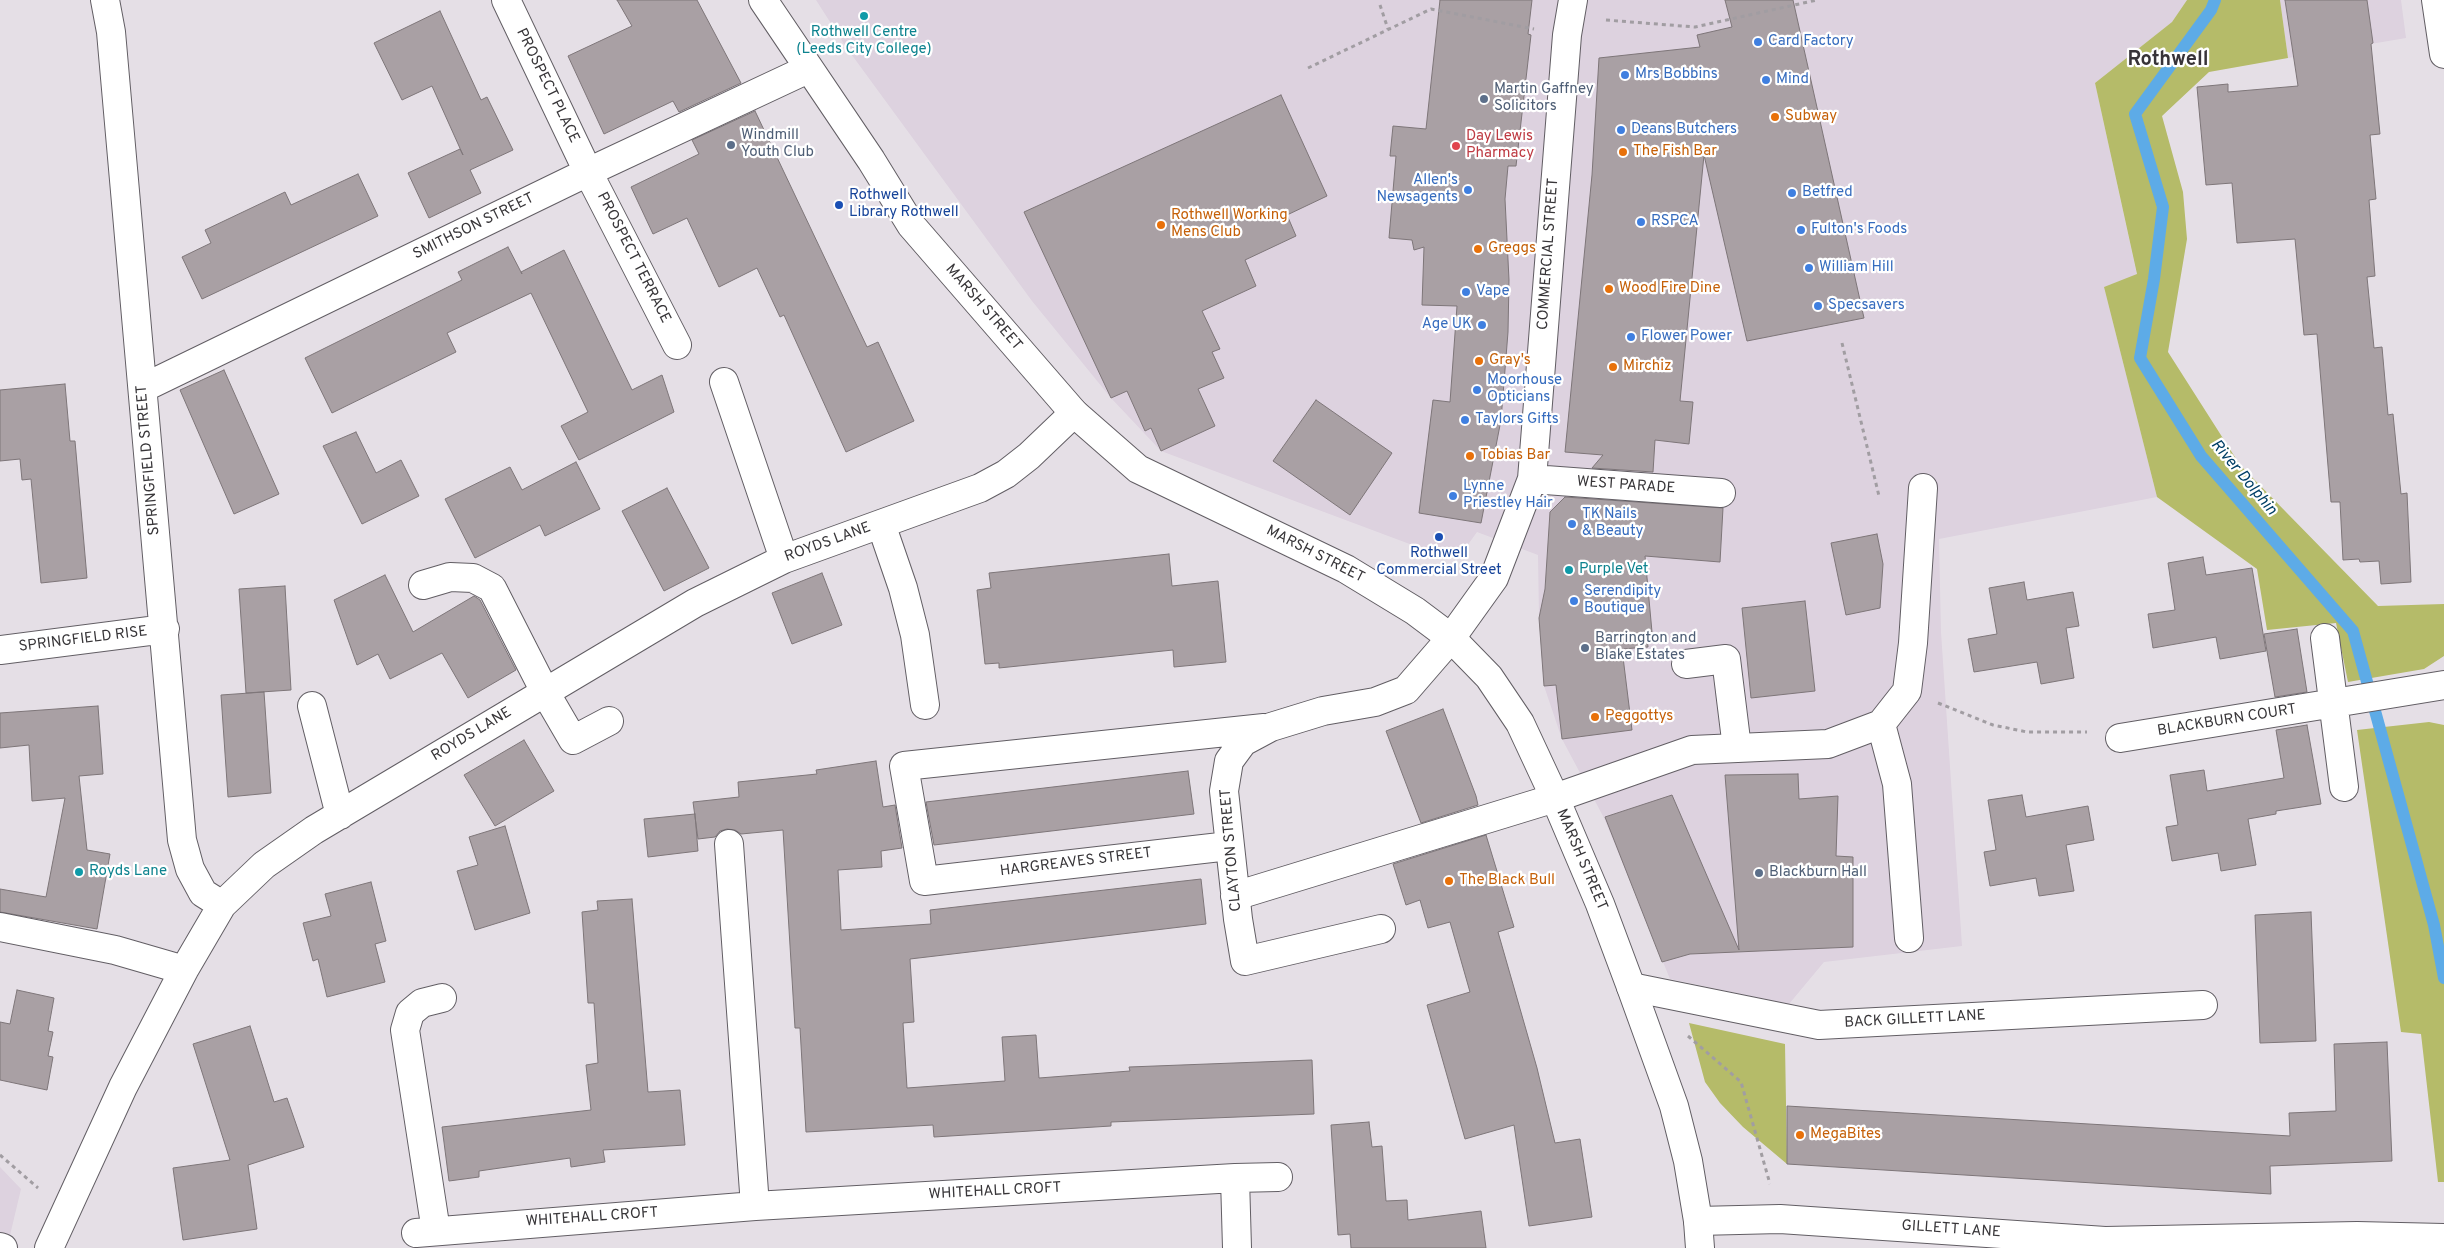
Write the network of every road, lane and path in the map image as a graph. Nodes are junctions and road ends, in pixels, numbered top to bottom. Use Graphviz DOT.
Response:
graph roads {
  1 [pos="105,0"];
  2 [pos="506,0"];
  3 [pos="762,0"];
  4 [pos="1817,0"];
  5 [pos="1380,5"];
  6 [pos="1570,17"];
  7 [pos="2440,17"];
  8 [pos="1388,29"];
  9 [pos="2444,54"];
  10 [pos="1308,68"];
  11 [pos="808,69"];
  12 [pos="588,172"];
  13 [pos="1842,343"];
  14 [pos="677,345"];
  15 [pos="724,382"];
  16 [pos="143,388"];
  17 [pos="1074,413"];
  18 [pos="1532,479"];
  19 [pos="1923,488"];
  20 [pos="1721,493"];
  21 [pos="1879,496"];
  22 [pos="881,524"];
  23 [pos="784,559"];
  24 [pos="423,585"];
  25 [pos="165,629"];
  26 [pos="1450,638"];
  27 [pos="2325,638"];
  28 [pos="0,650"];
  29 [pos="1686,664"];
  30 [pos="2444,685"];
  31 [pos="1907,691"];
  32 [pos="545,692"];
  33 [pos="2343,702"];
  34 [pos="925,705"];
  35 [pos="312,706"];
  36 [pos="610,721"];
  37 [pos="1881,724"];
  38 [pos="1271,727"];
  39 [pos="2120,738"];
  40 [pos="1737,748"];
  41 [pos="2344,787"];
  42 [pos="1555,798"];
  43 [pos="340,814"];
  44 [pos="729,844"];
  45 [pos="1229,846"];
  46 [pos="1235,896"];
  47 [pos="222,905"];
  48 [pos="0,927"];
  49 [pos="1381,929"];
  50 [pos="1909,938"];
  51 [pos="184,970"];
  52 [pos="1631,987"];
  53 [pos="442,998"];
  54 [pos="2203,1005"];
  55 [pos="1682,1031"];
  56 [pos="0,1155"];
  57 [pos="1278,1177"];
  58 [pos="1235,1178"];
  59 [pos="756,1206"];
  60 [pos="64,1211"];
  61 [pos="1780,1219"];
  62 [pos="1698,1220"];
  63 [pos="443,1235"];
  64 [pos="2444,1238"];
  65 [pos="2105,1245"];
  66 [pos="48,1248"];
  67 [pos="1237,1248"];
  68 [pos="1700,1248"];
  1 -- 16 [label="street, SPRINGFIELD STREET"];
  2 -- 12 [label="street, PROSPECT PLACE"];
  3 -- 11 [label="street, MARSH STREET"];
  4 -- 6 [label="path"];
  5 -- 8 [label="path"];
  6 -- 8 [label="path"];
  6 -- 18 [label="street, COMMERCIAL STREET"];
  7 -- 9 [label="street"];
  8 -- 10 [label="path"];
  11 -- 12 [label="street, SMITHSON STREET"];
  11 -- 17 [label="street, MARSH STREET"];
  12 -- 14 [label="street, PROSPECT TERRACE"];
  12 -- 16 [label="street, SMITHSON STREET"];
  13 -- 21 [label="path"];
  15 -- 23 [label="street"];
  16 -- 25 [label="street, SPRINGFIELD STREET"];
  17 -- 22 [label="street, ROYDS LANE"];
  17 -- 26 [label="street, MARSH STREET"];
  18 -- 20 [label="street, WEST PARADE"];
  18 -- 26 [label="street, COMMERCIAL STREET"];
  19 -- 31 [label="street"];
  22 -- 23 [label="street, ROYDS LANE"];
  22 -- 34 [label="street"];
  23 -- 32 [label="street, ROYDS LANE"];
  24 -- 32 [label="street"];
  25 -- 28 [label="street, SPRINGFIELD RISE"];
  25 -- 47 [label="street, SPRINGFIELD STREET"];
  26 -- 38 [label="street, CLAYTON STREET"];
  26 -- 42 [label="street, MARSH STREET"];
  27 -- 33 [label="street"];
  29 -- 40 [label="street"];
  30 -- 33 [label="street, BLACKBURN COURT"];
  31 -- 37 [label="street"];
  31 -- 39 [label="path"];
  32 -- 36 [label="street"];
  32 -- 43 [label="street, ROYDS LANE"];
  33 -- 39 [label="street, BLACKBURN COURT"];
  33 -- 41 [label="street"];
  35 -- 43 [label="street"];
  37 -- 40 [label="street"];
  37 -- 50 [label="street"];
  38 -- 45 [label="street, CLAYTON STREET"];
  38 -- 45 [label="street, HARGREAVES STREET"];
  40 -- 42 [label="street"];
  42 -- 46 [label="street"];
  42 -- 52 [label="street, MARSH STREET"];
  43 -- 47 [label="street, ROYDS LANE"];
  44 -- 59 [label="street"];
  45 -- 46 [label="street, CLAYTON STREET"];
  46 -- 49 [label="street, CLAYTON STREET"];
  47 -- 51 [label="street, ROYDS LANE"];
  48 -- 51 [label="street"];
  51 -- 60 [label="street, ROYDS LANE"];
  52 -- 54 [label="street, BACK GILLETT LANE"];
  52 -- 62 [label="street, MARSH STREET"];
  53 -- 63 [label="street"];
  55 -- 61 [label="path"];
  56 -- 60 [label="path"];
  57 -- 58 [label="street, WHITEHALL CROFT"];
  58 -- 59 [label="street, WHITEHALL CROFT"];
  58 -- 67 [label="street"];
  59 -- 63 [label="street, WHITEHALL CROFT"];
  60 -- 66 [label="street, ROYDS LANE"];
  61 -- 62 [label="street, GILLETT LANE"];
  61 -- 65 [label="street, GILLETT LANE"];
  62 -- 68 [label="street, MARSH STREET"];
  64 -- 65 [label="street, GILLETT LANE"];
}
